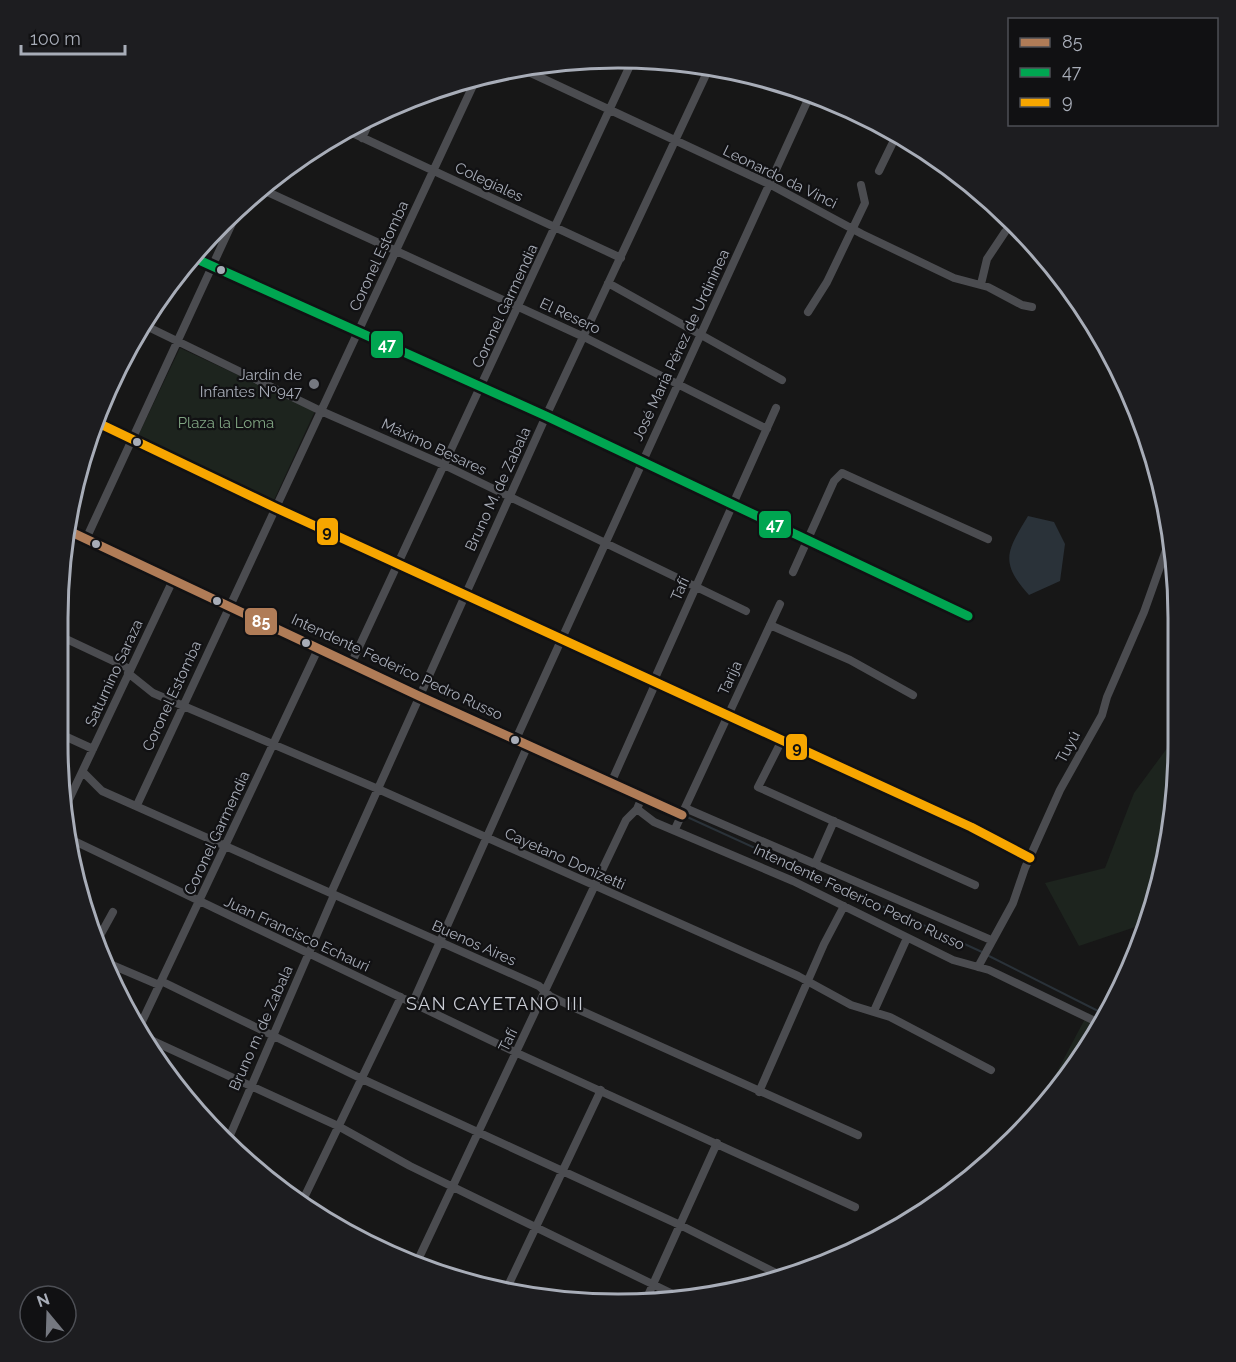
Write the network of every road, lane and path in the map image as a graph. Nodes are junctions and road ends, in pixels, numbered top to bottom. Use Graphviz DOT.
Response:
graph roads {
  1 [pos="628,68"];
  2 [pos="533,74"];
  3 [pos="706,75"];
  4 [pos="472,87"];
  5 [pos="807,101"];
  6 [pos="609,110"];
  7 [pos="366,129"];
  8 [pos="355,135"];
  9 [pos="362,138"];
  10 [pos="675,141"];
  11 [pos="893,141"];
  12 [pos="879,171"];
  13 [pos="434,172"];
  14 [pos="771,185"];
  15 [pos="861,185"];
  16 [pos="269,193"];
  17 [pos="229,229"];
  18 [pos="556,229"];
  19 [pos="852,229"];
  20 [pos="1005,232"];
  21 [pos="396,252"];
  22 [pos="621,258"];
  23 [pos="200,260"];
  24 [pos="212,266"];
  25 [pos="608,284"];
  26 [pos="981,284"];
  27 [pos="1032,307"];
  28 [pos="519,308"];
  29 [pos="808,312"];
  30 [pos="150,328"];
  31 [pos="358,331"];
  32 [pos="699,333"];
  33 [pos="584,337"];
  34 [pos="178,340"];
  35 [pos="782,380"];
  36 [pos="678,385"];
  37 [pos="482,387"];
  38 [pos="776,408"];
  39 [pos="321,411"];
  40 [pos="546,416"];
  41 [pos="103,425"];
  42 [pos="767,429"];
  43 [pos="131,437"];
  44 [pos="641,462"];
  45 [pos="444,465"];
  46 [pos="509,497"];
  47 [pos="733,505"];
  48 [pos="276,508"];
  49 [pos="74,533"];
  50 [pos="86,539"];
  51 [pos="988,539"];
  52 [pos="807,540"];
  53 [pos="604,543"];
  54 [pos="1165,554"];
  55 [pos="398,564"];
  56 [pos="793,572"];
  57 [pos="173,580"];
  58 [pos="695,588"];
  59 [pos="465,595"];
  60 [pos="780,604"];
  61 [pos="229,605"];
  62 [pos="746,611"];
  63 [pos="968,616"];
  64 [pos="770,625"];
  65 [pos="561,639"];
  66 [pos="68,640"];
  67 [pos="319,648"];
  68 [pos="352,662"];
  69 [pos="129,671"];
  70 [pos="654,682"];
  71 [pos="914,695"];
  72 [pos="419,696"];
  73 [pos="182,706"];
  74 [pos="728,716"];
  75 [pos="68,738"];
  76 [pos="516,739"];
  77 [pos="782,740"];
  78 [pos="273,745"];
  79 [pos="528,745"];
  80 [pos="93,749"];
  81 [pos="83,772"];
  82 [pos="611,783"];
  83 [pos="378,789"];
  84 [pos="70,796"];
  85 [pos="642,797"];
  86 [pos="137,805"];
  87 [pos="637,809"];
  88 [pos="683,811"];
  89 [pos="834,821"];
  90 [pos="675,829"];
  91 [pos="488,839"];
  92 [pos="76,842"];
  93 [pos="226,846"];
  94 [pos="1030,858"];
  95 [pos="815,864"];
  96 [pos="975,885"];
  97 [pos="594,887"];
  98 [pos="332,894"];
  99 [pos="199,902"];
  100 [pos="843,906"];
  101 [pos="113,912"];
  102 [pos="102,934"];
  103 [pos="908,938"];
  104 [pos="991,940"];
  105 [pos="441,943"];
  106 [pos="308,955"];
  107 [pos="114,965"];
  108 [pos="978,967"];
  109 [pos="808,981"];
  110 [pos="160,983"];
  111 [pos="546,992"];
  112 [pos="401,997"];
  113 [pos="413,1002"];
  114 [pos="874,1011"];
  115 [pos="142,1021"];
  116 [pos="1094,1021"];
  117 [pos="273,1035"];
  118 [pos="155,1042"];
  119 [pos="517,1053"];
  120 [pos="991,1070"];
  121 [pos="360,1078"];
  122 [pos="250,1084"];
  123 [pos="602,1090"];
  124 [pos="759,1092"];
  125 [pos="338,1126"];
  126 [pos="477,1130"];
  127 [pos="230,1134"];
  128 [pos="858,1135"];
  129 [pos="717,1143"];
  130 [pos="562,1170"];
  131 [pos="453,1185"];
  132 [pos="305,1197"];
  133 [pos="855,1207"];
  134 [pos="680,1225"];
  135 [pos="538,1227"];
  136 [pos="419,1257"];
  137 [pos="774,1272"];
  138 [pos="509,1284"];
  139 [pos="653,1285"];
  140 [pos="668,1292"];
  141 [pos="649,1293"];
  1 -- 6 [label="street, Coronel Garmendia"];
  2 -- 6 [label="street, Leonardo da Vinci"];
  3 -- 10 [label="street, Bruno M. de Zabala"];
  4 -- 13 [label="street, Coronel Estomba"];
  5 -- 14 [label="street, José María Pérez de Urdininea"];
  6 -- 10 [label="street, Leonardo da Vinci"];
  6 -- 18 [label="street, Coronel Garmendia"];
  7 -- 9 [label="street"];
  8 -- 9 [label="street, Colegiales"];
  9 -- 13 [label="street, Colegiales"];
  10 -- 14 [label="street, Leonardo da Vinci"];
  10 -- 22 [label="street, Bruno M. de Zabala"];
  11 -- 12 [label="street"];
  13 -- 18 [label="street, Colegiales"];
  13 -- 21 [label="street, Coronel Estomba"];
  14 -- 19 [label="street, Leonardo da Vinci"];
  14 -- 32 [label="street, José María Pérez de Urdininea"];
  15 -- 19 [label="street"];
  16 -- 21 [label="street, El Resero"];
  17 -- 24 [label="street"];
  18 -- 22 [label="street, Colegiales"];
  18 -- 28 [label="street, Coronel Garmendia"];
  19 -- 26 [label="street, Leonardo da Vinci"];
  19 -- 29 [label="street"];
  20 -- 26 [label="street"];
  21 -- 28 [label="street, El Resero"];
  21 -- 31 [label="street, Coronel Estomba"];
  22 -- 25 [label="street, Bruno M. de Zabala"];
  23 -- 24 [label="street"];
  24 -- 31 [label="street"];
  24 -- 34 [label="street"];
  25 -- 32 [label="street"];
  25 -- 33 [label="street, Bruno M. de Zabala"];
  26 -- 27 [label="street, Leonardo da Vinci"];
  28 -- 33 [label="street, El Resero"];
  28 -- 37 [label="street, Coronel Garmendia"];
  30 -- 34 [label="street, Máximo Besares"];
  31 -- 37 [label="street"];
  31 -- 39 [label="street, Coronel Estomba"];
  32 -- 35 [label="street"];
  32 -- 36 [label="street, José María Pérez de Urdininea"];
  33 -- 36 [label="street, El Resero"];
  33 -- 40 [label="street, Bruno M. de Zabala"];
  34 -- 39 [label="street, Máximo Besares"];
  34 -- 43 [label="street"];
  36 -- 42 [label="street, El Resero"];
  36 -- 44 [label="street, José María Pérez de Urdininea"];
  37 -- 40 [label="street"];
  37 -- 45 [label="street, Coronel Garmendia"];
  38 -- 42 [label="street, Tafí"];
  39 -- 45 [label="street, Máximo Besares"];
  39 -- 48 [label="street, Coronel Estomba"];
  40 -- 44 [label="street"];
  40 -- 46 [label="street, Bruno M. de Zabala"];
  41 -- 43 [label="street"];
  42 -- 47 [label="street, Tafí"];
  43 -- 48 [label="street"];
  43 -- 50 [label="street"];
  44 -- 47 [label="street"];
  44 -- 53 [label="street, José María Pérez de Urdininea"];
  45 -- 46 [label="street, Máximo Besares"];
  45 -- 55 [label="street, Coronel Garmendia"];
  46 -- 53 [label="street, Máximo Besares"];
  46 -- 59 [label="street, Bruno M. de Zabala"];
  47 -- 52 [label="street"];
  47 -- 58 [label="street, Tafí"];
  48 -- 55 [label="street"];
  48 -- 61 [label="street, Coronel Estomba"];
  49 -- 50 [label="street, Intendente Federico Pedro Russo"];
  50 -- 57 [label="street, Intendente Federico Pedro Russo"];
  51 -- 52 [label="street"];
  52 -- 56 [label="street"];
  52 -- 63 [label="street"];
  53 -- 58 [label="street, Máximo Besares"];
  53 -- 65 [label="street, José María Pérez de Urdininea"];
  54 -- 94 [label="street, Tuyú"];
  55 -- 59 [label="street"];
  55 -- 68 [label="street, Coronel Garmendia"];
  57 -- 61 [label="street, Intendente Federico Pedro Russo"];
  57 -- 69 [label="street, Saturnino Saraza"];
  58 -- 62 [label="street, Máximo Besares"];
  58 -- 70 [label="street, Tafí"];
  59 -- 65 [label="street"];
  59 -- 72 [label="street, Bruno M. de Zabala"];
  60 -- 64 [label="street, Tarija"];
  61 -- 67 [label="street, Intendente Federico Pedro Russo"];
  61 -- 73 [label="street, Coronel Estomba"];
  64 -- 71 [label="street"];
  64 -- 74 [label="street, Tarija"];
  65 -- 70 [label="street"];
  65 -- 76 [label="street, José María Pérez de Urdininea"];
  66 -- 69 [label="street, Cayetano Donizetti"];
  67 -- 68 [label="street, Intendente Federico Pedro Russo"];
  67 -- 78 [label="street, Coronel Garmendia"];
  68 -- 72 [label="street, Intendente Federico Pedro Russo"];
  69 -- 73 [label="street, Cayetano Donizetti"];
  69 -- 80 [label="street, Saturnino Saraza"];
  70 -- 74 [label="street"];
  70 -- 82 [label="street, Tafí"];
  72 -- 76 [label="street, Intendente Federico Pedro Russo"];
  72 -- 83 [label="street, Bruno M. de Zabala"];
  73 -- 78 [label="street, Cayetano Donizetti"];
  73 -- 86 [label="street, Coronel Estomba"];
  74 -- 77 [label="street"];
  74 -- 88 [label="street, Tarija"];
  75 -- 80 [label="street"];
  76 -- 79 [label="street, Intendente Federico Pedro Russo"];
  77 -- 89 [label="street"];
  77 -- 94 [label="street"];
  78 -- 83 [label="street, Cayetano Donizetti"];
  78 -- 93 [label="street, Coronel Garmendia"];
  79 -- 82 [label="street, Intendente Federico Pedro Russo"];
  79 -- 91 [label="street"];
  80 -- 81 [label="street, Saturnino Saraza"];
  81 -- 84 [label="street, Saturnino Saraza"];
  81 -- 86 [label="street, Buenos Aires"];
  82 -- 85 [label="street, Intendente Federico Pedro Russo"];
  83 -- 91 [label="street, Cayetano Donizetti"];
  83 -- 98 [label="street, Bruno M. de Zabala"];
  85 -- 87 [label="street, Tafí"];
  85 -- 88 [label="street, Intendente Federico Pedro Russo"];
  86 -- 93 [label="street, Buenos Aires"];
  87 -- 90 [label="street, Intendente Federico Pedro Russo"];
  87 -- 97 [label="street, Tafí"];
  88 -- 90 [label="street, Tarija"];
  88 -- 95 [label="street"];
  89 -- 95 [label="street"];
  89 -- 96 [label="street"];
  90 -- 100 [label="street, Intendente Federico Pedro Russo"];
  91 -- 97 [label="street, Cayetano Donizetti"];
  91 -- 105 [label="street"];
  92 -- 99 [label="street, Juan Francisco Echauri"];
  93 -- 98 [label="street, Buenos Aires"];
  93 -- 99 [label="street, Coronel Garmendia"];
  94 -- 104 [label="street, Tuyú"];
  95 -- 104 [label="street"];
  97 -- 109 [label="street, Cayetano Donizetti"];
  97 -- 111 [label="street, Tafí"];
  98 -- 105 [label="street, Buenos Aires"];
  98 -- 106 [label="street, Bruno m. de Zabala"];
  99 -- 106 [label="street, Juan Francisco Echauri"];
  99 -- 110 [label="street, Coronel Garmendia"];
  100 -- 103 [label="street, Intendente Federico Pedro Russo"];
  100 -- 109 [label="street"];
  101 -- 102 [label="street"];
  103 -- 108 [label="street, Intendente Federico Pedro Russo"];
  103 -- 114 [label="street"];
  104 -- 108 [label="street, Tuyú"];
  105 -- 111 [label="street, Buenos Aires"];
  105 -- 113 [label="street"];
  106 -- 112 [label="street, Juan Francisco Echauri"];
  106 -- 117 [label="street, Bruno m. de Zabala"];
  107 -- 110 [label="street"];
  108 -- 116 [label="street, Intendente Federico Pedro Russo"];
  109 -- 114 [label="street, Cayetano Donizetti"];
  109 -- 124 [label="street"];
  110 -- 115 [label="street, Coronel Garmendia"];
  110 -- 117 [label="street"];
  111 -- 119 [label="street, Tafí"];
  111 -- 124 [label="street, Buenos Aires"];
  112 -- 113 [label="street, Juan Francisco Echauri"];
  112 -- 121 [label="street"];
  113 -- 119 [label="street, Juan Francisco Echauri"];
  114 -- 120 [label="street, Cayetano Donizetti"];
  117 -- 121 [label="street"];
  117 -- 122 [label="street, Bruno m. de Zabala"];
  118 -- 122 [label="street"];
  119 -- 123 [label="street, Juan Francisco Echauri"];
  119 -- 126 [label="street, Tafí"];
  121 -- 125 [label="street"];
  121 -- 126 [label="street"];
  122 -- 125 [label="street"];
  122 -- 127 [label="street, Bruno m. de Zabala"];
  123 -- 129 [label="street, Juan Francisco Echauri"];
  123 -- 130 [label="street"];
  124 -- 128 [label="street, Buenos Aires"];
  125 -- 131 [label="street"];
  125 -- 132 [label="street"];
  126 -- 130 [label="street"];
  126 -- 131 [label="street, Tafí"];
  129 -- 133 [label="street, Juan Francisco Echauri"];
  129 -- 134 [label="street"];
  130 -- 134 [label="street"];
  130 -- 135 [label="street"];
  131 -- 135 [label="street"];
  131 -- 136 [label="street, Tafí"];
  134 -- 137 [label="street"];
  134 -- 139 [label="street"];
  135 -- 138 [label="street"];
  135 -- 139 [label="street"];
  139 -- 140 [label="street"];
  139 -- 141 [label="street"];
}
